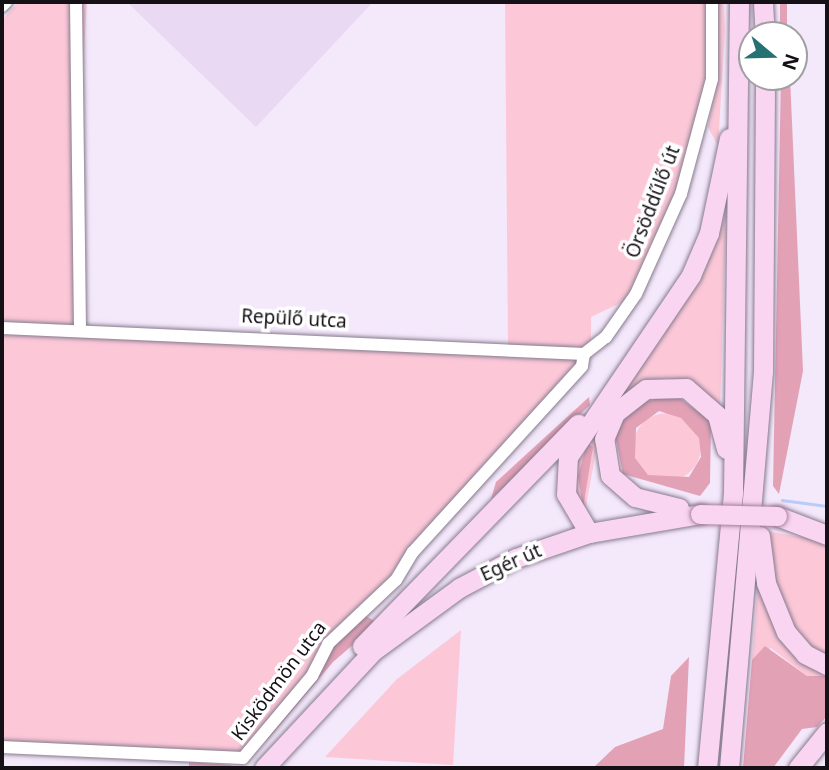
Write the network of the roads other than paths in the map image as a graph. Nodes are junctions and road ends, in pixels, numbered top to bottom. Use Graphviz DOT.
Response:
graph roads {
  1 [pos="6,2"];
  2 [pos="76,2"];
  3 [pos="712,2"];
  4 [pos="763,2"];
  5 [pos="2,6"];
  6 [pos="739,6"];
  7 [pos="764,21"];
  8 [pos="765,91"];
  9 [pos="2,328"];
  10 [pos="80,330"];
  11 [pos="584,354"];
  12 [pos="620,381"];
  13 [pos="758,444"];
  14 [pos="733,492"];
  15 [pos="700,514"];
  16 [pos="777,516"];
  17 [pos="827,522"];
  18 [pos="589,533"];
  19 [pos="827,535"];
  20 [pos="827,665"];
  21 [pos="316,707"];
  22 [pos="827,732"];
  23 [pos="2,747"];
  24 [pos="264,768"];
  25 [pos="707,768"];
  26 [pos="729,768"];
  27 [pos="798,768"];
  1 -- 5 [label="street"];
  2 -- 10 [label="street"];
  3 -- 11 [label="street, Örsöddűlő út"];
  4 -- 7 [label="main road"];
  6 -- 12 [label="main road"];
  6 -- 14 [label="main road"];
  8 -- 13 [label="main road"];
  9 -- 10 [label="street, Repülő utca"];
  10 -- 11 [label="street, Repülő utca"];
  11 -- 23 [label="street, Kisködmön utca"];
  12 -- 18 [label="main road"];
  12 -- 21 [label="main road"];
  13 -- 20 [label="main road"];
  13 -- 26 [label="main road"];
  14 -- 15 [label="main road"];
  14 -- 25 [label="main road"];
  15 -- 16 [label="main road, Egér út, bridge"];
  15 -- 18 [label="main road, Egér út"];
  16 -- 17 [label="main road, Egér út"];
  16 -- 19 [label="main road"];
  18 -- 21 [label="main road, Egér út"];
  21 -- 24 [label="main road, Egér út"];
  22 -- 27 [label="main road"];
}
